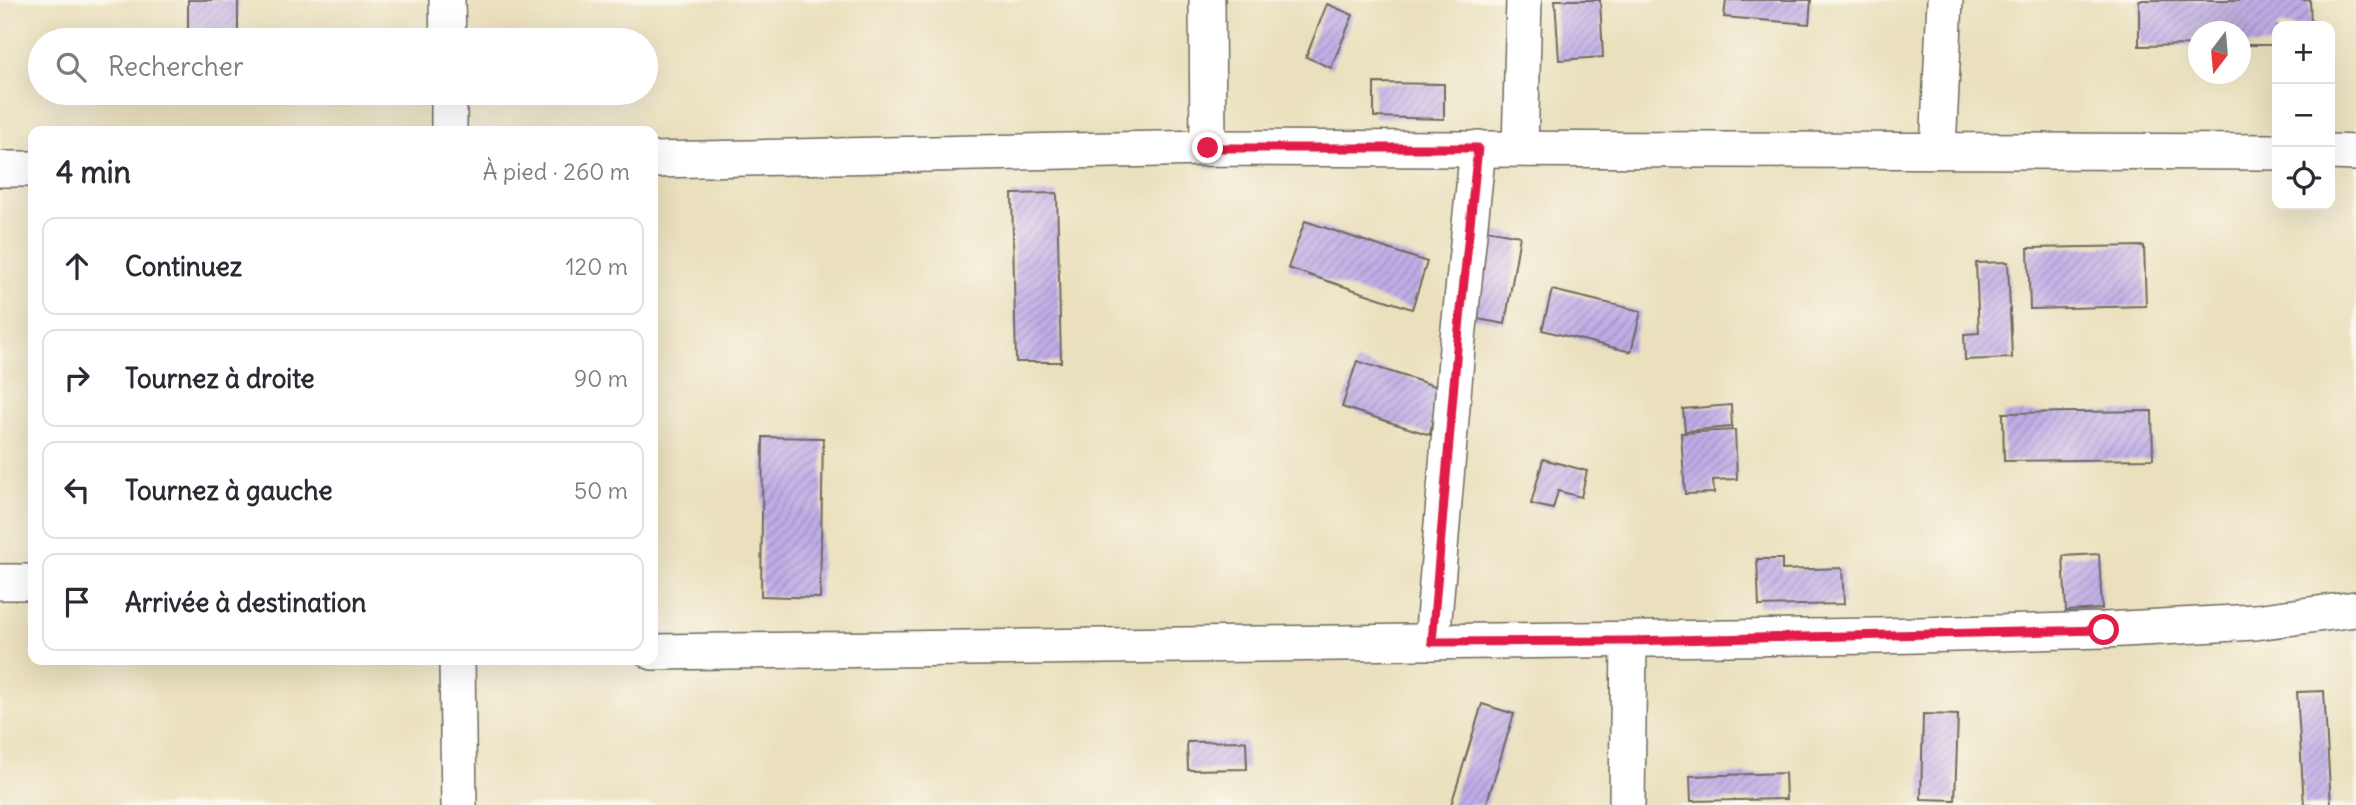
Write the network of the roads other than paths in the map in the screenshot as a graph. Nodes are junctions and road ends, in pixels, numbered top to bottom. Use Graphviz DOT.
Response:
graph roads {
  1 [pos="447,0"];
  2 [pos="1207,0"];
  3 [pos="1524,0"];
  4 [pos="1945,0"];
  5 [pos="448,28"];
  6 [pos="449,105"];
  7 [pos="449,126"];
  8 [pos="1208,148"];
  9 [pos="1478,148"];
  10 [pos="1520,148"];
  11 [pos="1938,150"];
  12 [pos="2272,152"];
  13 [pos="2335,152"];
  14 [pos="2356,153"];
  15 [pos="658,160"];
  16 [pos="0,169"];
  17 [pos="28,169"];
  18 [pos="0,582"];
  19 [pos="28,582"];
  20 [pos="2356,610"];
  21 [pos="1629,641"];
  22 [pos="1432,642"];
  23 [pos="658,652"];
  24 [pos="457,665"];
  25 [pos="459,805"];
  26 [pos="1627,805"];
  1 -- 5 [label="street"];
  2 -- 8 [label="street"];
  3 -- 10 [label="street"];
  4 -- 11 [label="street"];
  6 -- 7 [label="street"];
  8 -- 9 [label="street"];
  8 -- 15 [label="street"];
  9 -- 10 [label="street"];
  9 -- 22 [label="street"];
  10 -- 11 [label="street"];
  11 -- 12 [label="street"];
  13 -- 14 [label="street"];
  16 -- 17 [label="street"];
  18 -- 19 [label="street"];
  20 -- 21 [label="street"];
  21 -- 22 [label="street"];
  21 -- 26 [label="street"];
  22 -- 23 [label="street"];
  24 -- 25 [label="street"];
}
